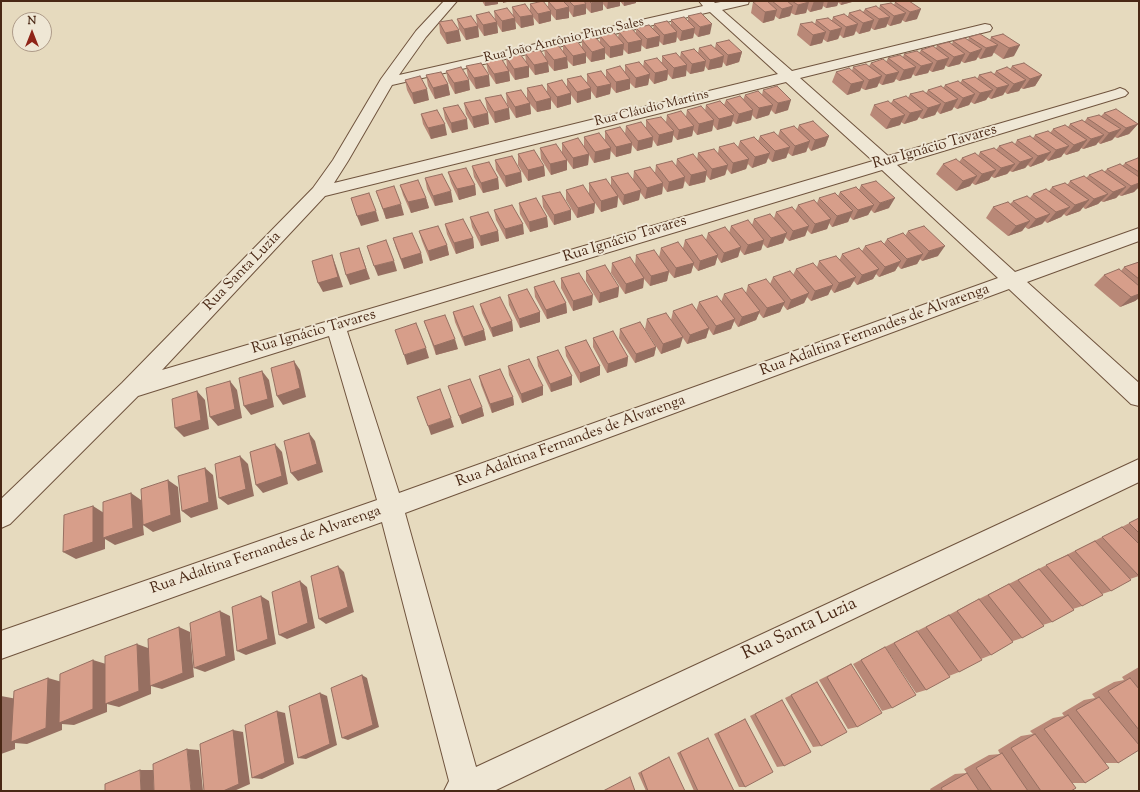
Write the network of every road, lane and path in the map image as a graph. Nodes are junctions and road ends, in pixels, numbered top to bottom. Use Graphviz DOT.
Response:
graph roads {
  1 [pos="451,1"];
  2 [pos="743,1"];
  3 [pos="708,4"];
  4 [pos="985,28"];
  5 [pos="788,75"];
  6 [pos="386,82"];
  7 [pos="1120,93"];
  8 [pos="885,163"];
  9 [pos="319,192"];
  10 [pos="1139,234"];
  11 [pos="1012,281"];
  12 [pos="336,327"];
  13 [pos="130,389"];
  14 [pos="1139,397"];
  15 [pos="1139,470"];
  16 [pos="391,507"];
  17 [pos="1,516"];
  18 [pos="1,645"];
  19 [pos="464,790"];
  1 -- 6 [label="street, Rua Santa Luzia"];
  2 -- 3 [label="street, Rua João Antônio Pinto Sales"];
  3 -- 5 [label="street"];
  3 -- 6 [label="street, Rua João Antônio Pinto Sales"];
  4 -- 5 [label="street, Rua Cláudio Martins"];
  5 -- 8 [label="street"];
  5 -- 9 [label="street, Rua Cláudio Martins"];
  6 -- 9 [label="street, Rua Santa Luzia"];
  7 -- 8 [label="street, Rua Ignácio Tavares"];
  8 -- 11 [label="street"];
  8 -- 12 [label="street, Rua Ignácio Tavares"];
  9 -- 13 [label="street, Rua Santa Luzia"];
  10 -- 11 [label="street, Rua Adaltina Fernandes de Alvarenga"];
  11 -- 14 [label="street"];
  11 -- 16 [label="street, Rua Adaltina Fernandes de Alvarenga"];
  12 -- 13 [label="street, Rua Ignácio Tavares"];
  12 -- 16 [label="street"];
  13 -- 17 [label="street, Rua Santa Luzia"];
  15 -- 19 [label="street, Rua Santa Luzia"];
  16 -- 18 [label="street, Rua Adaltina Fernandes de Alvarenga"];
  16 -- 19 [label="street"];
}
